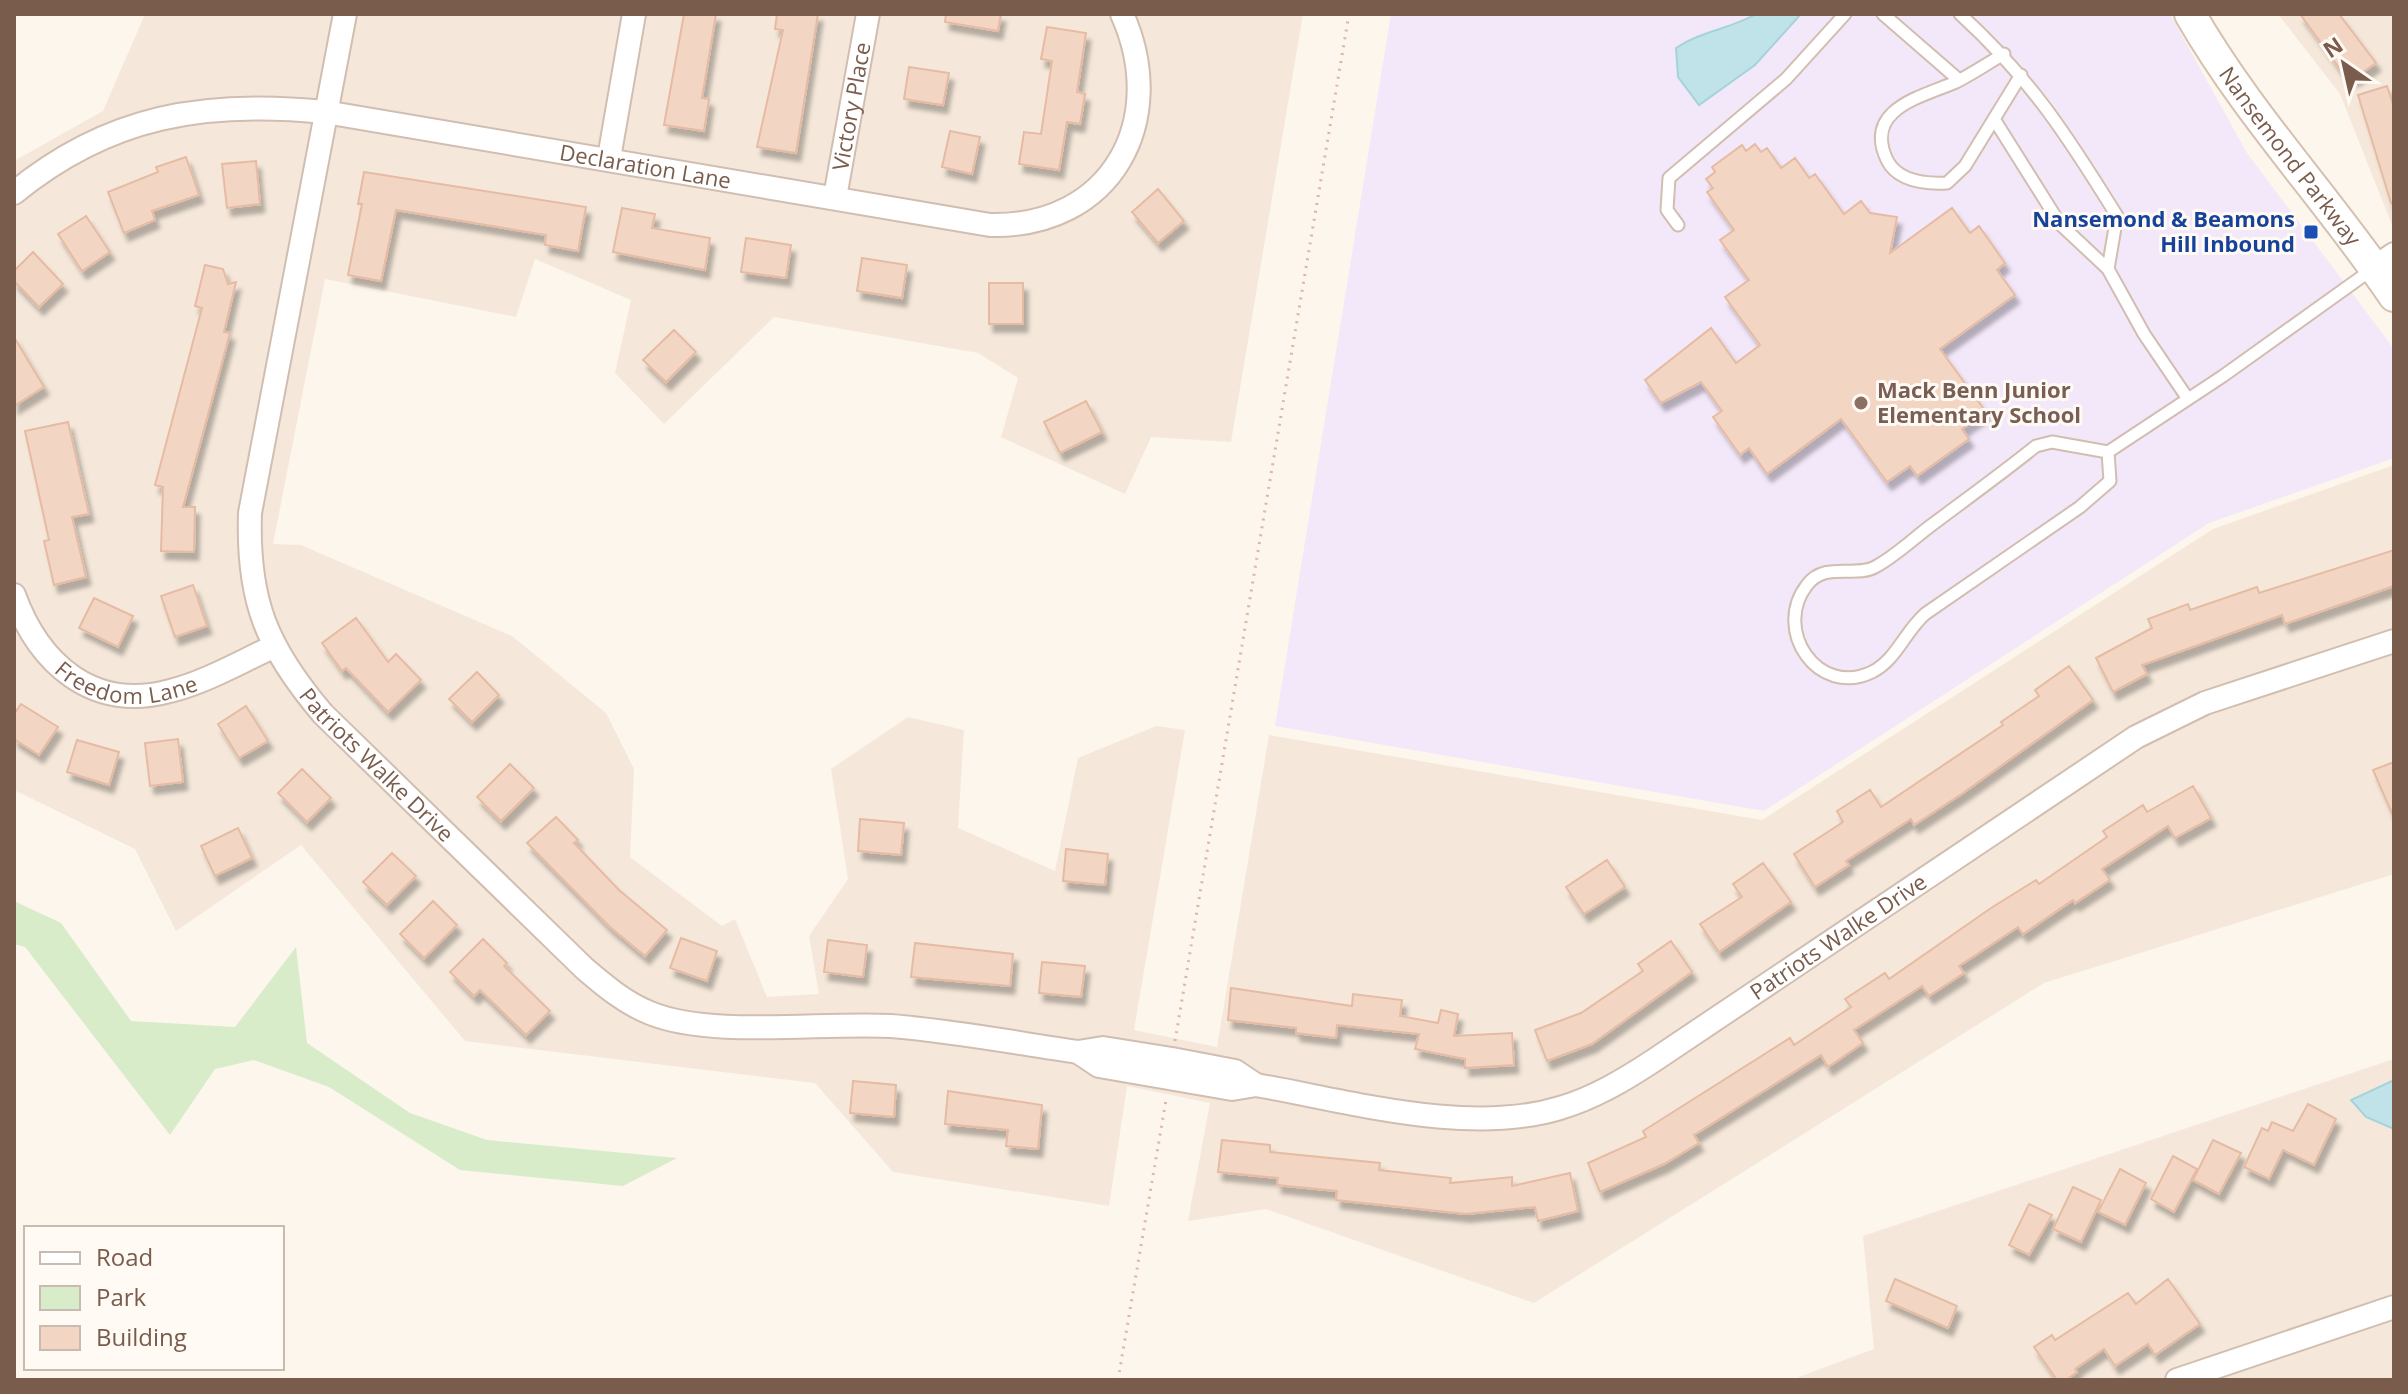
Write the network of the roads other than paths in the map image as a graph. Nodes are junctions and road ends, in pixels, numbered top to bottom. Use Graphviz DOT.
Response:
graph roads {
  1 [pos="345,14"];
  2 [pos="634,14"];
  3 [pos="868,14"];
  4 [pos="1122,14"];
  5 [pos="1845,14"];
  6 [pos="1883,14"];
  7 [pos="1960,14"];
  8 [pos="2190,14"];
  9 [pos="2004,54"];
  10 [pos="2021,75"];
  11 [pos="1959,80"];
  12 [pos="325,112"];
  13 [pos="1994,119"];
  14 [pos="609,158"];
  15 [pos="14,193"];
  16 [pos="835,197"];
  17 [pos="1678,225"];
  18 [pos="2384,261"];
  19 [pos="2108,269"];
  20 [pos="2394,296"];
  21 [pos="2188,399"];
  22 [pos="2108,452"];
  23 [pos="14,595"];
  24 [pos="2394,641"];
  25 [pos="273,647"];
  26 [pos="2394,1307"];
  27 [pos="2177,1380"];
  1 -- 12 [label="street, Patriots Walke Drive"];
  2 -- 14 [label="street"];
  3 -- 16 [label="street, Victory Place"];
  4 -- 16 [label="street, Declaration Lane"];
  5 -- 17 [label="lane"];
  6 -- 11 [label="lane"];
  7 -- 9 [label="lane"];
  8 -- 18 [label="main road, Nansemond Parkway"];
  9 -- 10 [label="lane"];
  9 -- 11 [label="lane"];
  10 -- 13 [label="lane"];
  10 -- 19 [label="lane"];
  11 -- 13 [label="lane"];
  12 -- 14 [label="street, Declaration Lane"];
  12 -- 15 [label="street, Declaration Lane"];
  12 -- 25 [label="street, Patriots Walke Drive"];
  13 -- 19 [label="lane"];
  14 -- 16 [label="street, Declaration Lane"];
  18 -- 20 [label="main road, Nansemond Parkway"];
  18 -- 21 [label="lane"];
  19 -- 21 [label="lane"];
  21 -- 22 [label="lane"];
  22 -- 22 [label="lane"];
  23 -- 25 [label="street, Freedom Lane"];
  24 -- 25 [label="street, Patriots Walke Drive"];
  26 -- 27 [label="street"];
}
